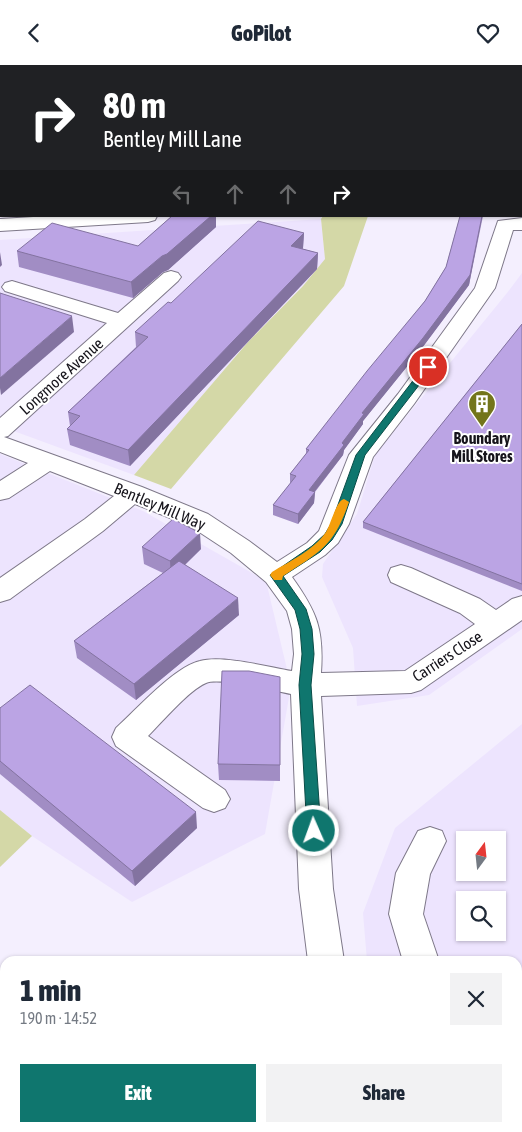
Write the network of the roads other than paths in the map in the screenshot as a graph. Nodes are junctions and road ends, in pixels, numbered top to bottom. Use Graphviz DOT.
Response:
graph roads {
  1 [pos="132,217"];
  2 [pos="522,224"];
  3 [pos="0,225"];
  4 [pos="171,277"];
  5 [pos="12,287"];
  6 [pos="122,321"];
  7 [pos="0,431"];
  8 [pos="0,444"];
  9 [pos="48,461"];
  10 [pos="0,492"];
  11 [pos="133,493"];
  12 [pos="276,575"];
  13 [pos="401,575"];
  14 [pos="0,592"];
  15 [pos="522,606"];
  16 [pos="495,624"];
  17 [pos="305,685"];
  18 [pos="214,799"];
  19 [pos="430,841"];
  20 [pos="325,956"];
  21 [pos="419,956"];
  1 -- 3 [label="main road"];
  2 -- 12 [label="main road"];
  4 -- 6 [label="main road, Longmore Avenue"];
  5 -- 6 [label="main road, Longmore Avenue"];
  6 -- 7 [label="main road, Longmore Avenue"];
  8 -- 9 [label="main road, Bentley Mill Way"];
  9 -- 10 [label="main road"];
  9 -- 11 [label="main road, Bentley Mill Way"];
  11 -- 12 [label="main road, Bentley Mill Way"];
  11 -- 14 [label="main road"];
  12 -- 17 [label="main road, Bentley Mill Way"];
  13 -- 16 [label="main road"];
  15 -- 16 [label="main road, Carriers Close"];
  16 -- 17 [label="main road, Carriers Close"];
  17 -- 18 [label="main road, Carriers Close"];
  17 -- 20 [label="main road, Bentley Mill Way"];
  19 -- 21 [label="main road"];
}
